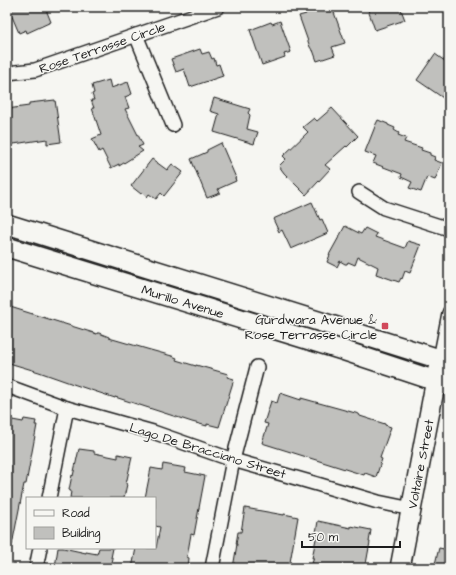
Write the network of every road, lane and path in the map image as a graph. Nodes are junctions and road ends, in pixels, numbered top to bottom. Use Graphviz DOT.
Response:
graph roads {
  1 [pos="218,7"];
  2 [pos="136,35"];
  3 [pos="7,73"];
  4 [pos="173,125"];
  5 [pos="359,192"];
  6 [pos="7,224"];
  7 [pos="449,229"];
  8 [pos="7,247"];
  9 [pos="449,313"];
  10 [pos="444,361"];
  11 [pos="257,367"];
  12 [pos="442,384"];
  13 [pos="7,386"];
  14 [pos="67,408"];
  15 [pos="233,460"];
  16 [pos="49,497"];
  17 [pos="412,509"];
  18 [pos="40,549"];
  19 [pos="36,568"];
  20 [pos="212,568"];
  21 [pos="400,568"];
  1 -- 2 [label="street, Rose Terrasse Circle"];
  2 -- 3 [label="street, Rose Terrasse Circle"];
  2 -- 4 [label="street"];
  5 -- 7 [label="street"];
  6 -- 10 [label="main road, Murillo Avenue"];
  8 -- 12 [label="main road, Murillo Avenue"];
  9 -- 10 [label="street"];
  10 -- 12 [label="main road, Voltaire Street"];
  11 -- 15 [label="street"];
  12 -- 17 [label="main road, Voltaire Street"];
  13 -- 14 [label="street, Lago De Bracciano Street"];
  14 -- 15 [label="street, Lago De Bracciano Street"];
  14 -- 16 [label="street"];
  15 -- 17 [label="street, Lago De Bracciano Street"];
  15 -- 20 [label="street"];
  17 -- 21 [label="main road, Voltaire Street"];
  18 -- 19 [label="street"];
}
